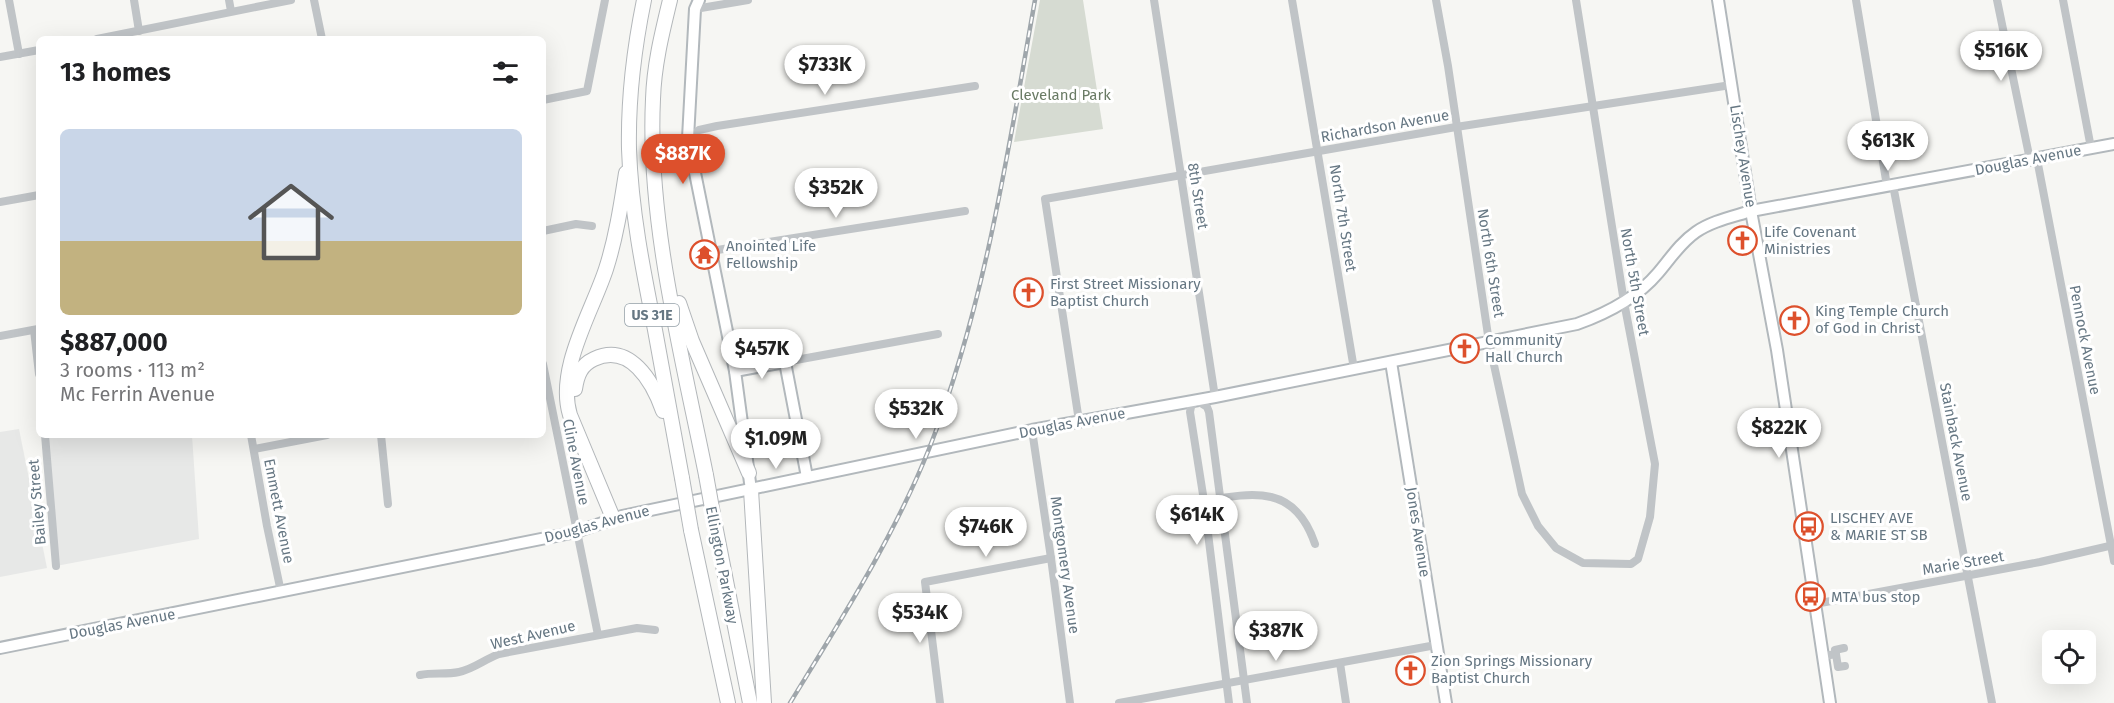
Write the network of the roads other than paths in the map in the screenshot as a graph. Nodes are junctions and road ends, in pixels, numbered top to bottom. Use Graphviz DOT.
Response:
graph roads {
  1 [pos="9,0"];
  2 [pos="134,0"];
  3 [pos="229,0"];
  4 [pos="291,0"];
  5 [pos="314,0"];
  6 [pos="605,0"];
  7 [pos="644,0"];
  8 [pos="670,0"];
  9 [pos="748,0"];
  10 [pos="1154,0"];
  11 [pos="1292,0"];
  12 [pos="1436,0"];
  13 [pos="1576,0"];
  14 [pos="1718,0"];
  15 [pos="1856,0"];
  16 [pos="1997,0"];
  17 [pos="2063,0"];
  18 [pos="697,4"];
  19 [pos="231,12"];
  20 [pos="139,31"];
  21 [pos="113,36"];
  22 [pos="321,36"];
  23 [pos="36,51"];
  24 [pos="19,54"];
  25 [pos="0,57"];
  26 [pos="1731,85"];
  27 [pos="975,86"];
  28 [pos="546,99"];
  29 [pos="1593,105"];
  30 [pos="1456,128"];
  31 [pos="688,138"];
  32 [pos="2114,144"];
  33 [pos="2091,148"];
  34 [pos="629,150"];
  35 [pos="1319,151"];
  36 [pos="2033,159"];
  37 [pos="1181,175"];
  38 [pos="1890,186"];
  39 [pos="36,196"];
  40 [pos="0,202"];
  41 [pos="965,211"];
  42 [pos="1751,212"];
  43 [pos="592,226"];
  44 [pos="546,230"];
  45 [pos="711,251"];
  46 [pos="665,268"];
  47 [pos="1623,302"];
  48 [pos="36,329"];
  49 [pos="938,334"];
  50 [pos="0,336"];
  51 [pos="1489,342"];
  52 [pos="785,362"];
  53 [pos="1391,362"];
  54 [pos="1354,369"];
  55 [pos="735,371"];
  56 [pos="546,379"];
  57 [pos="1215,397"];
  58 [pos="1196,400"];
  59 [pos="1079,421"];
  60 [pos="1032,430"];
  61 [pos="45,438"];
  62 [pos="252,438"];
  63 [pos="311,438"];
  64 [pos="381,438"];
  65 [pos="254,449"];
  66 [pos="678,455"];
  67 [pos="749,473"];
  68 [pos="807,477"];
  69 [pos="751,490"];
  70 [pos="1221,498"];
  71 [pos="1204,501"];
  72 [pos="388,504"];
  73 [pos="618,517"];
  74 [pos="576,532"];
  75 [pos="1315,544"];
  76 [pos="2113,545"];
  77 [pos="1052,558"];
  78 [pos="2114,561"];
  79 [pos="1631,564"];
  80 [pos="56,566"];
  81 [pos="1967,575"];
  82 [pos="281,592"];
  83 [pos="1815,604"];
  84 [pos="655,630"];
  85 [pos="598,635"];
  86 [pos="1436,645"];
  87 [pos="0,648"];
  88 [pos="1844,648"];
  89 [pos="1824,656"];
  90 [pos="1340,663"];
  91 [pos="420,675"];
  92 [pos="1244,681"];
  93 [pos="1226,684"];
  94 [pos="728,703"];
  95 [pos="750,703"];
  96 [pos="764,703"];
  97 [pos="940,703"];
  98 [pos="1070,703"];
  99 [pos="1119,703"];
  100 [pos="1229,703"];
  101 [pos="1247,703"];
  102 [pos="1346,703"];
  103 [pos="1446,703"];
  104 [pos="1830,703"];
  105 [pos="1992,703"];
  1 -- 24 [label="street"];
  2 -- 20 [label="street"];
  3 -- 19 [label="street"];
  4 -- 19 [label="street"];
  5 -- 22 [label="street"];
  6 -- 28 [label="street"];
  7 -- 34 [label="highway, Ellington Parkway / US 31E"];
  8 -- 46 [label="highway, Ellington Parkway / US 31E"];
  9 -- 18 [label="street"];
  10 -- 37 [label="street, 8th Street"];
  11 -- 35 [label="street, North 7th Street"];
  12 -- 30 [label="street, North 6th Street"];
  13 -- 29 [label="street, North 5th Street"];
  14 -- 26 [label="main road, Lischey Avenue"];
  15 -- 38 [label="street, Stainback Avenue"];
  16 -- 36 [label="street, Pennock Avenue"];
  17 -- 33 [label="street"];
  18 -- 31 [label="main road"];
  19 -- 20 [label="street"];
  20 -- 21 [label="street"];
  23 -- 24 [label="street"];
  24 -- 25 [label="street"];
  26 -- 29 [label="street, Richardson Avenue"];
  26 -- 42 [label="main road, Lischey Avenue"];
  27 -- 31 [label="street"];
  29 -- 30 [label="street, Richardson Avenue"];
  29 -- 47 [label="street, North 5th Street"];
  30 -- 35 [label="street, Richardson Avenue"];
  30 -- 51 [label="street, North 6th Street"];
  31 -- 45 [label="main road"];
  32 -- 33 [label="main road, Douglas Avenue"];
  33 -- 36 [label="main road, Douglas Avenue"];
  34 -- 66 [label="highway, Ellington Parkway / US 31E"];
  34 -- 73 [label="highway"];
  35 -- 37 [label="street, Richardson Avenue"];
  35 -- 54 [label="street, North 7th Street"];
  36 -- 38 [label="main road, Douglas Avenue"];
  36 -- 76 [label="street, Pennock Avenue"];
  37 -- 57 [label="street, 8th Street"];
  37 -- 59 [label="street, Richardson Avenue"];
  38 -- 42 [label="main road, Douglas Avenue"];
  38 -- 81 [label="street, Stainback Avenue"];
  39 -- 40 [label="street"];
  41 -- 45 [label="street"];
  42 -- 47 [label="main road, Douglas Avenue"];
  42 -- 83 [label="main road, Lischey Avenue"];
  43 -- 44 [label="street"];
  45 -- 55 [label="main road"];
  46 -- 67 [label="highway"];
  46 -- 95 [label="highway, Ellington Parkway / US 31E, bridge"];
  47 -- 51 [label="main road, Douglas Avenue"];
  47 -- 79 [label="street, North 5th Street"];
  48 -- 50 [label="street"];
  49 -- 52 [label="street"];
  51 -- 53 [label="main road, Douglas Avenue"];
  51 -- 79 [label="street, North 6th Street"];
  52 -- 55 [label="main road"];
  52 -- 68 [label="main road"];
  53 -- 54 [label="main road, Douglas Avenue"];
  53 -- 86 [label="main road, Jones Avenue"];
  54 -- 57 [label="main road, Douglas Avenue"];
  55 -- 67 [label="main road"];
  56 -- 74 [label="street, Cline Avenue"];
  57 -- 58 [label="main road, Douglas Avenue"];
  58 -- 59 [label="main road, Douglas Avenue"];
  58 -- 70 [label="street"];
  58 -- 71 [label="street"];
  59 -- 60 [label="main road, Douglas Avenue"];
  60 -- 68 [label="main road, Douglas Avenue"];
  60 -- 77 [label="street, Montgomery Avenue"];
  61 -- 80 [label="street, Bailey Street"];
  62 -- 65 [label="street, Emmett Avenue"];
  63 -- 65 [label="street"];
  64 -- 72 [label="street"];
  65 -- 82 [label="street, Emmett Avenue"];
  66 -- 73 [label="highway"];
  66 -- 94 [label="highway, Ellington Parkway / US 31E, bridge"];
  67 -- 69 [label="main road"];
  68 -- 69 [label="main road, Douglas Avenue"];
  69 -- 73 [label="main road, Douglas Avenue"];
  69 -- 96 [label="highway"];
  70 -- 71 [label="street"];
  70 -- 75 [label="street"];
  70 -- 92 [label="street"];
  71 -- 93 [label="street"];
  73 -- 74 [label="main road, Douglas Avenue"];
  74 -- 82 [label="main road, Douglas Avenue"];
  74 -- 85 [label="street, Cline Avenue"];
  76 -- 78 [label="street, Pennock Avenue"];
  76 -- 81 [label="street, Marie Street"];
  77 -- 97 [label="street"];
  77 -- 98 [label="street, Montgomery Avenue"];
  81 -- 83 [label="street, Marie Street"];
  81 -- 105 [label="street, Stainback Avenue"];
  82 -- 87 [label="main road, Douglas Avenue"];
  83 -- 89 [label="main road, Lischey Avenue"];
  84 -- 85 [label="street, West Avenue"];
  85 -- 91 [label="street, West Avenue"];
  86 -- 90 [label="street"];
  86 -- 103 [label="main road, Jones Avenue"];
  88 -- 89 [label="street"];
  89 -- 104 [label="main road, Lischey Avenue"];
  90 -- 92 [label="street"];
  90 -- 102 [label="street"];
  92 -- 93 [label="street"];
  92 -- 101 [label="street"];
  93 -- 99 [label="street"];
  93 -- 100 [label="street"];
}
